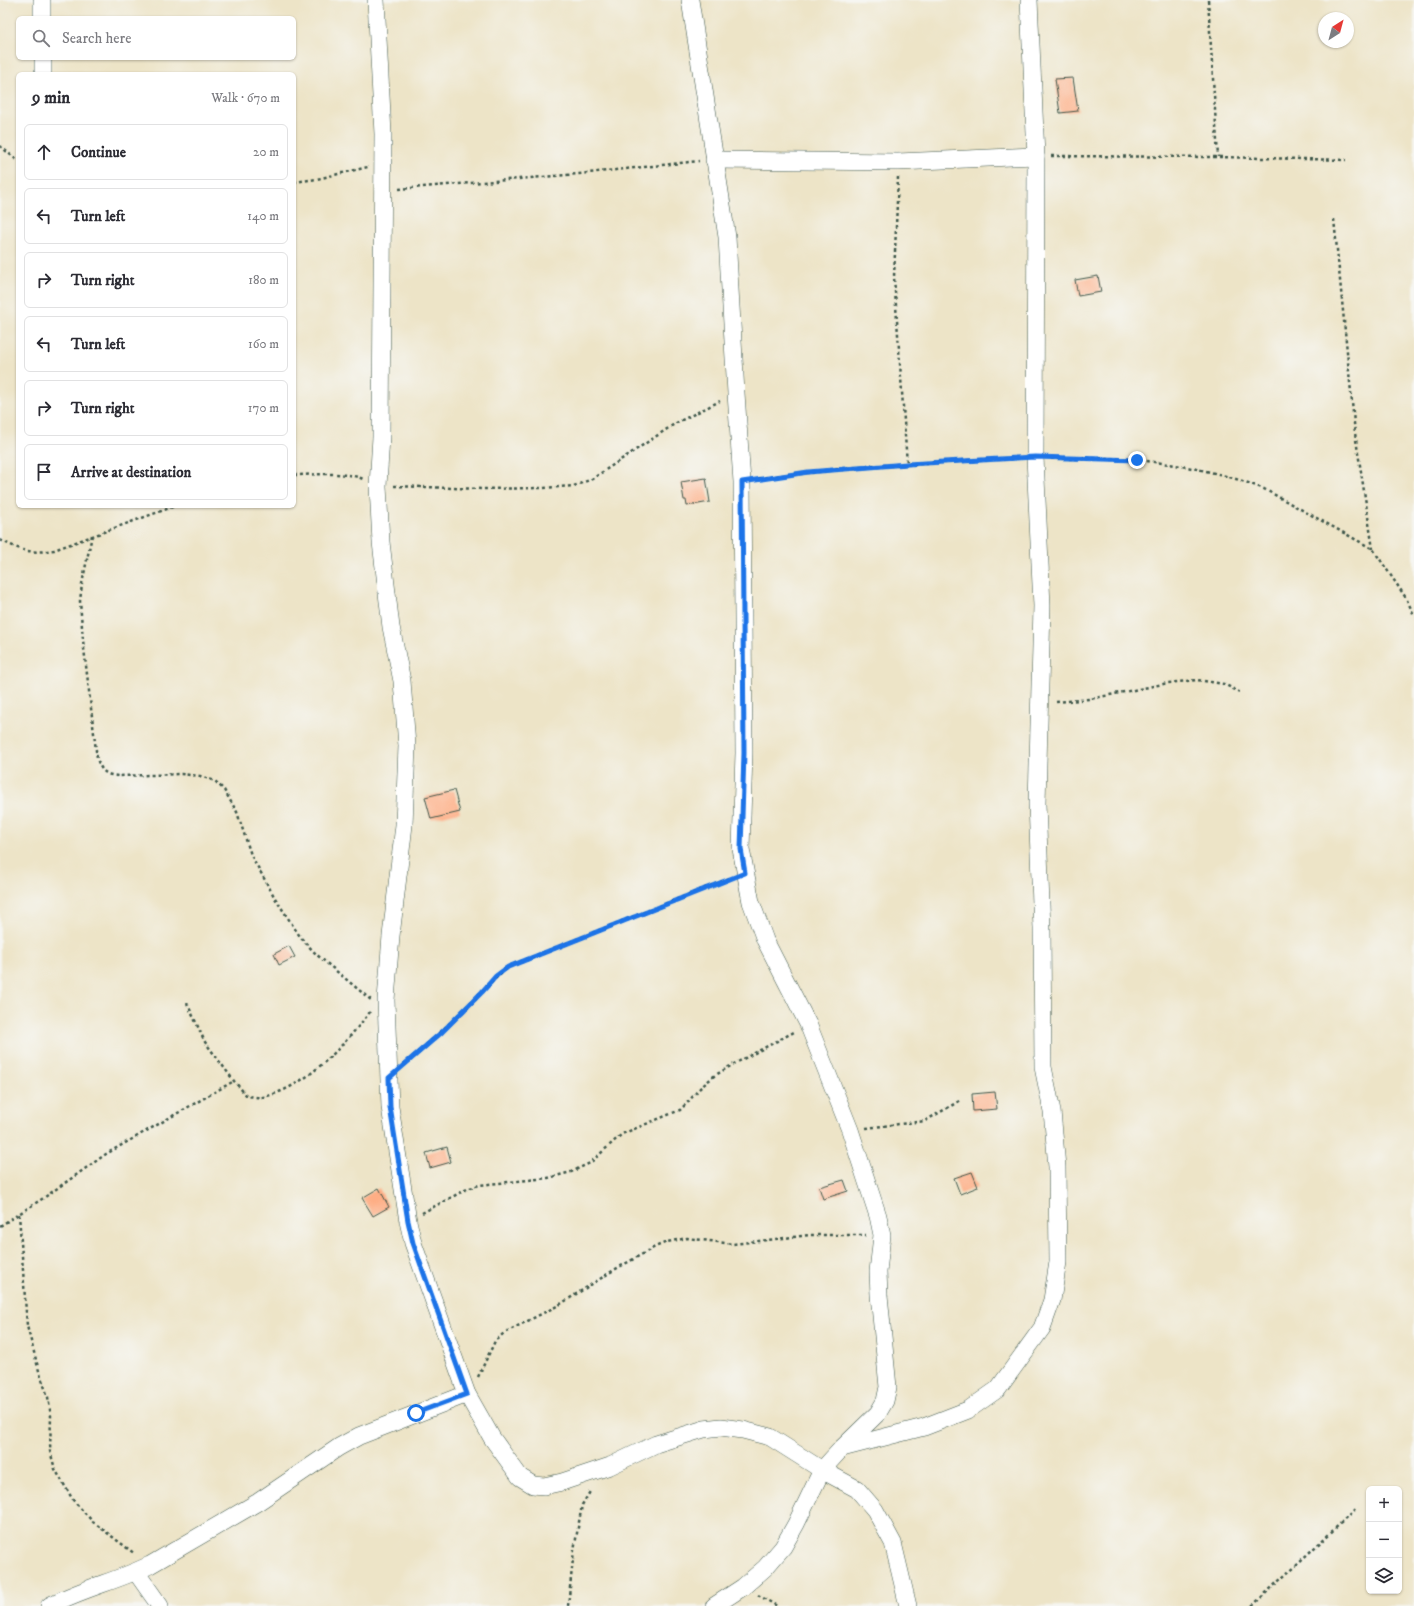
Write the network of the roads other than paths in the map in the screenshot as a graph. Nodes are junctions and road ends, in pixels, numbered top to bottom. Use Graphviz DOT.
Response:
graph roads {
  1 [pos="42,0"];
  2 [pos="376,0"];
  3 [pos="690,0"];
  4 [pos="1029,0"];
  5 [pos="42,16"];
  6 [pos="43,60"];
  7 [pos="43,72"];
  8 [pos="1036,156"];
  9 [pos="714,160"];
  10 [pos="467,1394"];
  11 [pos="842,1448"];
  12 [pos="822,1470"];
  13 [pos="143,1569"];
  14 [pos="49,1606"];
  15 [pos="160,1606"];
  16 [pos="714,1606"];
  17 [pos="908,1606"];
  1 -- 5 [label="street"];
  2 -- 10 [label="street"];
  3 -- 9 [label="street"];
  4 -- 8 [label="street"];
  6 -- 7 [label="street"];
  8 -- 9 [label="street"];
  8 -- 11 [label="street"];
  9 -- 11 [label="street"];
  10 -- 12 [label="street"];
  10 -- 13 [label="street"];
  11 -- 12 [label="street"];
  12 -- 16 [label="street"];
  12 -- 17 [label="street"];
  13 -- 14 [label="street"];
  13 -- 15 [label="street"];
}
